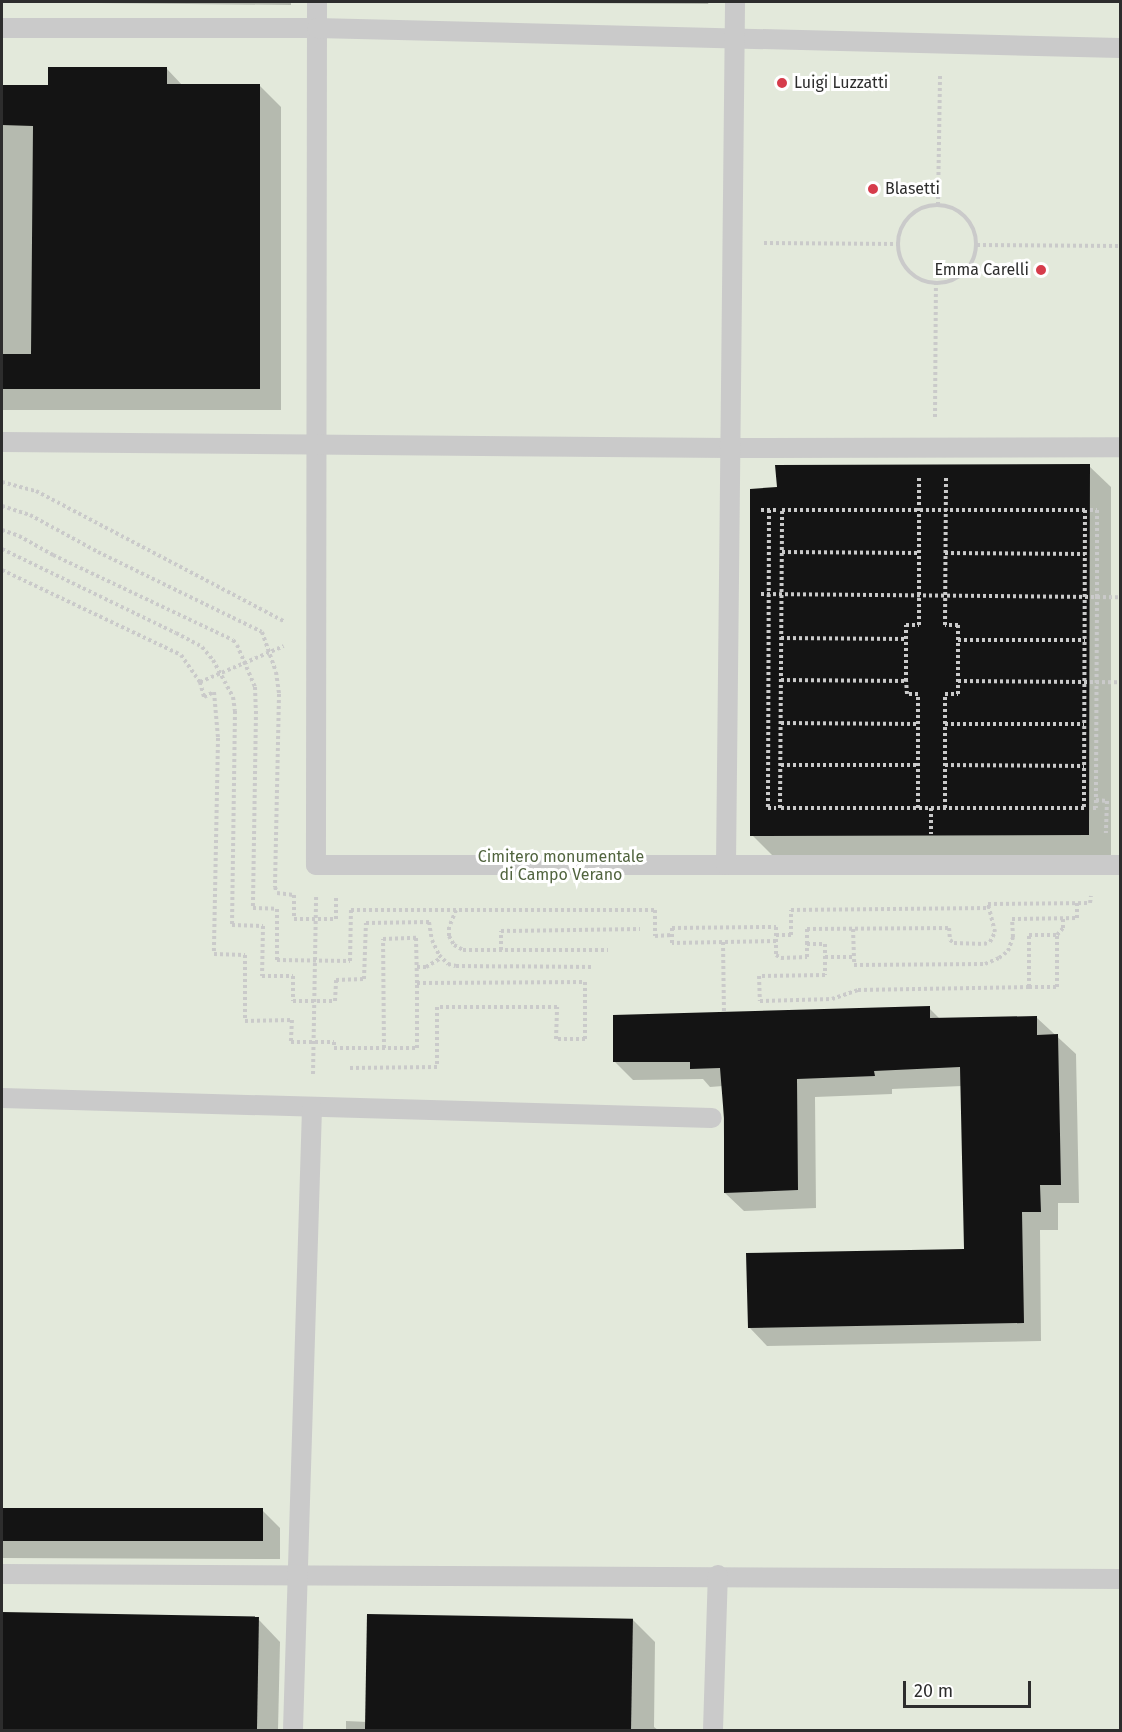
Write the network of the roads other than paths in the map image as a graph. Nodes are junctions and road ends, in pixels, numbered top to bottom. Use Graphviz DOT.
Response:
graph roads {
  1 [pos="317,2"];
  2 [pos="735,2"];
  3 [pos="2,28"];
  4 [pos="317,28"];
  5 [pos="735,39"];
  6 [pos="1120,48"];
  7 [pos="2,442"];
  8 [pos="318,444"];
  9 [pos="1120,447"];
  10 [pos="729,448"];
  11 [pos="726,865"];
  12 [pos="1120,865"];
  13 [pos="2,1098"];
  14 [pos="312,1108"];
  15 [pos="712,1118"];
  16 [pos="2,1574"];
  17 [pos="300,1575"];
  18 [pos="718,1575"];
  19 [pos="1120,1579"];
  20 [pos="293,1731"];
  21 [pos="713,1731"];
  1 -- 4 [label="lane"];
  2 -- 5 [label="lane"];
  3 -- 4 [label="lane"];
  4 -- 5 [label="lane"];
  4 -- 8 [label="lane"];
  5 -- 6 [label="lane"];
  5 -- 10 [label="lane"];
  7 -- 8 [label="lane"];
  8 -- 10 [label="lane"];
  8 -- 11 [label="lane"];
  9 -- 10 [label="lane"];
  10 -- 11 [label="lane"];
  11 -- 12 [label="lane"];
  13 -- 14 [label="lane"];
  14 -- 15 [label="lane"];
  14 -- 17 [label="lane"];
  16 -- 17 [label="lane"];
  17 -- 18 [label="lane"];
  17 -- 20 [label="lane"];
  18 -- 19 [label="lane"];
  18 -- 21 [label="lane"];
}
